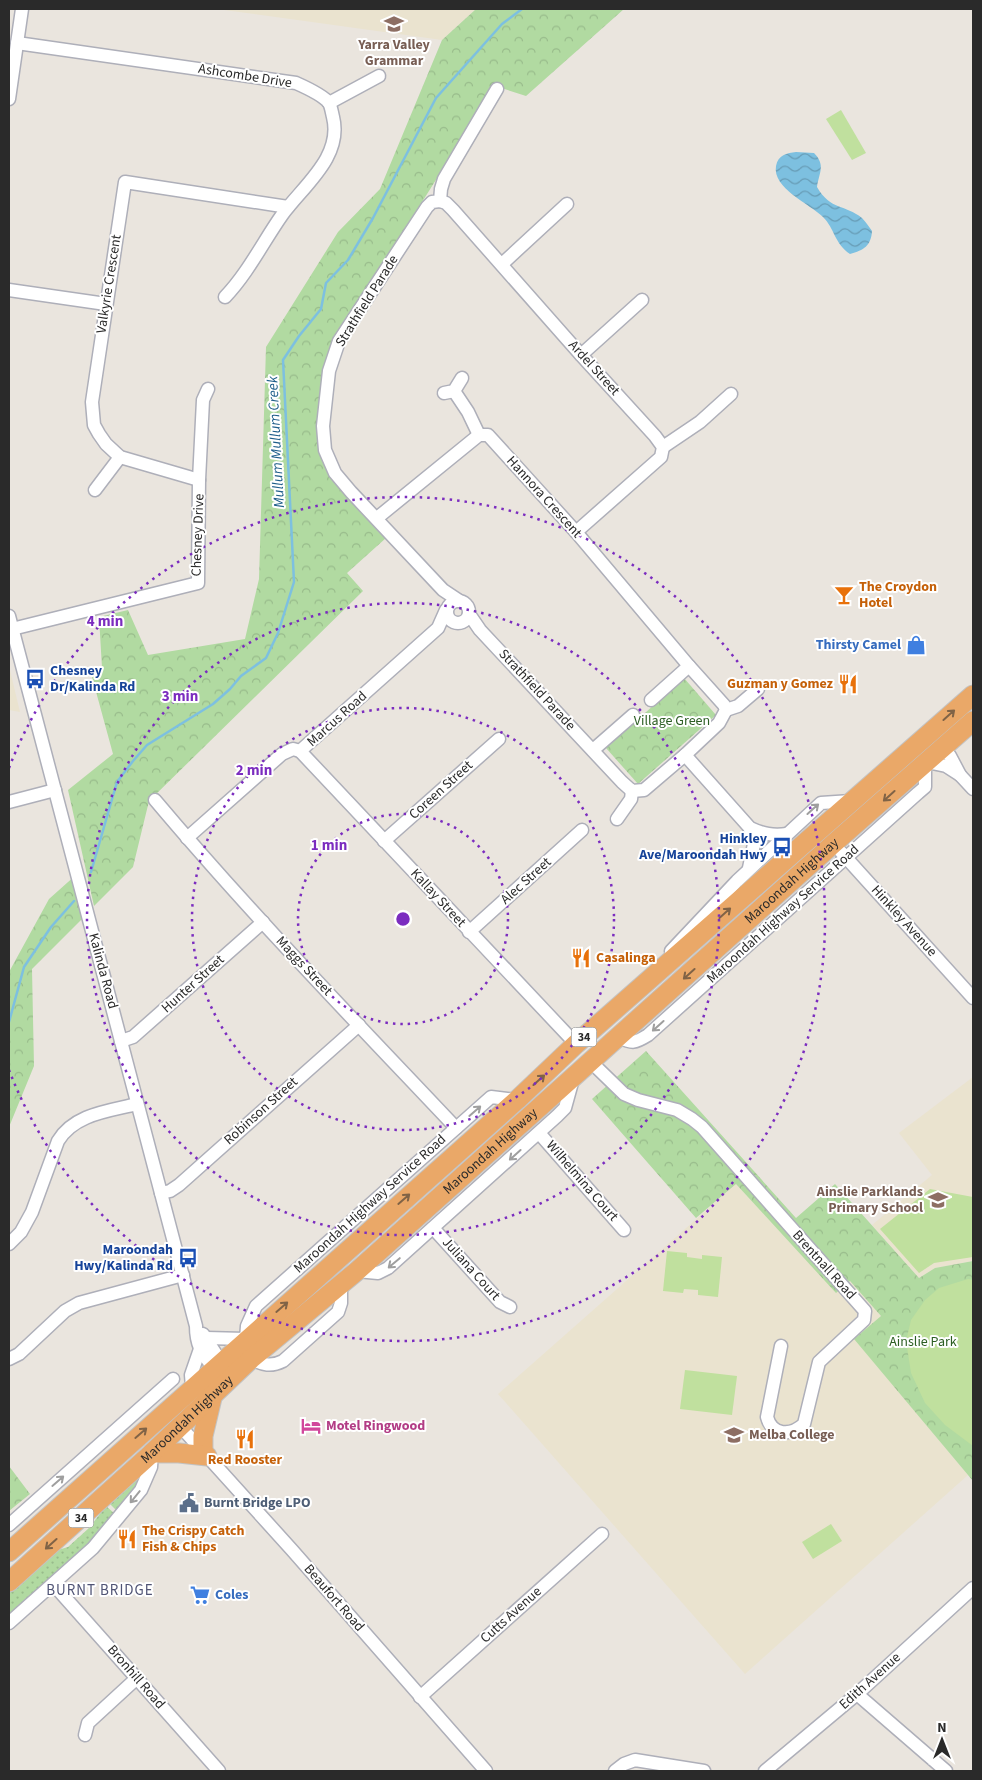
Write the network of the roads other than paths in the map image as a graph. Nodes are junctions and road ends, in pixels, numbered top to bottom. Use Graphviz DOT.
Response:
graph roads {
  1 [pos="22,9"];
  2 [pos="17,43"];
  3 [pos="379,76"];
  4 [pos="497,89"];
  5 [pos="9,99"];
  6 [pos="329,103"];
  7 [pos="440,201"];
  8 [pos="567,204"];
  9 [pos="288,207"];
  10 [pos="502,264"];
  11 [pos="9,290"];
  12 [pos="225,297"];
  13 [pos="642,300"];
  14 [pos="106,304"];
  15 [pos="581,355"];
  16 [pos="462,378"];
  17 [pos="208,389"];
  18 [pos="731,394"];
  19 [pos="479,435"];
  20 [pos="663,447"];
  21 [pos="120,457"];
  22 [pos="200,480"];
  23 [pos="95,490"];
  24 [pos="376,518"];
  25 [pos="576,532"];
  26 [pos="443,590"];
  27 [pos="458,600"];
  28 [pos="447,609"];
  29 [pos="469,614"];
  30 [pos="9,616"];
  31 [pos="458,623"];
  32 [pos="438,628"];
  33 [pos="12,629"];
  34 [pos="480,630"];
  35 [pos="689,666"];
  36 [pos="758,689"];
  37 [pos="973,695"];
  38 [pos="651,700"];
  39 [pos="726,710"];
  40 [pos="633,715"];
  41 [pos="969,728"];
  42 [pos="925,737"];
  43 [pos="499,739"];
  44 [pos="943,748"];
  45 [pos="594,750"];
  46 [pos="300,751"];
  47 [pos="685,755"];
  48 [pos="926,763"];
  49 [pos="960,775"];
  50 [pos="973,789"];
  51 [pos="55,790"];
  52 [pos="632,790"];
  53 [pos="155,800"];
  54 [pos="851,801"];
  55 [pos="9,802"];
  56 [pos="617,820"];
  57 [pos="750,828"];
  58 [pos="582,830"];
  59 [pos="787,834"];
  60 [pos="186,838"];
  61 [pos="384,841"];
  62 [pos="840,851"];
  63 [pos="749,868"];
  64 [pos="263,922"];
  65 [pos="469,932"];
  66 [pos="646,983"];
  67 [pos="973,998"];
  68 [pos="359,1025"];
  69 [pos="121,1041"];
  70 [pos="576,1044"];
  71 [pos="590,1061"];
  72 [pos="573,1076"];
  73 [pos="517,1100"];
  74 [pos="137,1104"];
  75 [pos="456,1128"];
  76 [pos="539,1133"];
  77 [pos="161,1193"];
  78 [pos="433,1228"];
  79 [pos="624,1230"];
  80 [pos="9,1244"];
  81 [pos="357,1271"];
  82 [pos="182,1275"];
  83 [pos="510,1307"];
  84 [pos="246,1339"];
  85 [pos="203,1344"];
  86 [pos="781,1346"];
  87 [pos="9,1363"];
  88 [pos="217,1365"];
  89 [pos="173,1379"];
  90 [pos="192,1387"];
  91 [pos="223,1387"];
  92 [pos="166,1411"];
  93 [pos="180,1426"];
  94 [pos="111,1447"];
  95 [pos="152,1453"];
  96 [pos="205,1454"];
  97 [pos="9,1525"];
  98 [pos="602,1534"];
  99 [pos="9,1552"];
  100 [pos="9,1582"];
  101 [pos="52,1584"];
  102 [pos="973,1588"];
  103 [pos="9,1623"];
  104 [pos="137,1678"];
  105 [pos="858,1694"];
  106 [pos="420,1696"];
  107 [pos="85,1734"];
  108 [pos="481,1770"];
  109 [pos="217,1771"];
  110 [pos="615,1771"];
  111 [pos="704,1771"];
  112 [pos="765,1771"];
  113 [pos="946,1771"];
  1 -- 2 [label="street"];
  2 -- 5 [label="street"];
  2 -- 6 [label="street, Ashcombe Drive"];
  3 -- 6 [label="street"];
  4 -- 7 [label="street"];
  6 -- 9 [label="street"];
  7 -- 10 [label="street, Ardel Street"];
  7 -- 24 [label="street, Strathfield Parade"];
  8 -- 10 [label="street"];
  9 -- 12 [label="street"];
  9 -- 14 [label="street, Valkyrie Crescent"];
  10 -- 15 [label="street, Ardel Street"];
  11 -- 14 [label="street"];
  13 -- 15 [label="street"];
  14 -- 21 [label="street, Valkyrie Crescent"];
  15 -- 20 [label="street, Ardel Street"];
  16 -- 19 [label="street"];
  17 -- 22 [label="street, Chesney Drive"];
  18 -- 20 [label="street"];
  19 -- 24 [label="street"];
  19 -- 25 [label="street, Hannora Crescent"];
  20 -- 25 [label="street"];
  21 -- 22 [label="street, Valkyrie Crescent"];
  21 -- 23 [label="street"];
  22 -- 33 [label="street, Chesney Drive"];
  24 -- 26 [label="street, Strathfield Parade"];
  25 -- 35 [label="street, Hannora Crescent"];
  26 -- 27 [label="street, Strathfield Parade"];
  26 -- 28 [label="street"];
  27 -- 28 [label="street"];
  27 -- 29 [label="street"];
  28 -- 31 [label="street"];
  28 -- 32 [label="street, Marcus Road"];
  29 -- 31 [label="street"];
  29 -- 34 [label="street, Strathfield Parade"];
  30 -- 33 [label="street, Kalinda Road"];
  31 -- 32 [label="street, Marcus Road"];
  31 -- 34 [label="street, Strathfield Parade"];
  32 -- 46 [label="street, Marcus Road"];
  33 -- 51 [label="street, Kalinda Road"];
  34 -- 45 [label="street, Strathfield Parade"];
  35 -- 38 [label="street"];
  35 -- 39 [label="street, Hannora Crescent"];
  36 -- 39 [label="street"];
  42 -- 37 [label="highway, Maroondah Highway / 34, one-way"];
  39 -- 47 [label="street"];
  40 -- 45 [label="street"];
  41 -- 44 [label="highway, Maroondah Highway / 34"];
  42 -- 44 [label="highway"];
  42 -- 54 [label="highway, Maroondah Highway / 34"];
  43 -- 61 [label="street, Coreen Street"];
  44 -- 48 [label="highway, Maroondah Highway / 34"];
  44 -- 49 [label="street"];
  45 -- 52 [label="street, Strathfield Parade"];
  46 -- 60 [label="street, Marcus Road"];
  46 -- 61 [label="street, Kallay Street"];
  47 -- 52 [label="street"];
  47 -- 57 [label="street"];
  48 -- 49 [label="street"];
  48 -- 62 [label="highway, Maroondah Highway / 34, one-way"];
  49 -- 50 [label="street"];
  51 -- 55 [label="street"];
  51 -- 69 [label="street, Kalinda Road"];
  52 -- 56 [label="street"];
  53 -- 60 [label="street, Maggs Street"];
  59 -- 54 [label="street, one-way"];
  66 -- 54 [label="highway, Maroondah Highway / 34, one-way"];
  57 -- 59 [label="street"];
  57 -- 63 [label="street"];
  58 -- 65 [label="street, Alec Street"];
  59 -- 63 [label="street"];
  60 -- 64 [label="street, Maggs Street"];
  61 -- 65 [label="street, Kallay Street"];
  62 -- 67 [label="street, Hinkley Avenue"];
  62 -- 71 [label="highway, Maroondah Highway / 34, one-way"];
  63 -- 66 [label="street"];
  64 -- 68 [label="street, Maggs Street"];
  64 -- 69 [label="street, Hunter Street"];
  65 -- 70 [label="street, Kallay Street"];
  66 -- 70 [label="highway, Maroondah Highway / 34"];
  68 -- 75 [label="street, Maggs Street"];
  68 -- 77 [label="street, Robinson Street"];
  69 -- 74 [label="street, Kalinda Road"];
  70 -- 71 [label="highway"];
  73 -- 70 [label="highway, Maroondah Highway / 34, one-way"];
  71 -- 72 [label="highway, Maroondah Highway / 34"];
  71 -- 86 [label="street, Brentnall Road"];
  72 -- 76 [label="street"];
  72 -- 81 [label="highway, Maroondah Highway / 34"];
  75 -- 73 [label="street, Maroondah Highway Service Road, one-way"];
  84 -- 73 [label="highway, Maroondah Highway / 34, one-way"];
  74 -- 77 [label="street, Kalinda Road"];
  74 -- 80 [label="street"];
  75 -- 84 [label="street, Maroondah Highway Service Road"];
  76 -- 78 [label="street, one-way"];
  76 -- 79 [label="street, Wilhelmina Court"];
  77 -- 82 [label="street, Kalinda Road"];
  78 -- 81 [label="street, one-way"];
  78 -- 83 [label="street, Juliana Court"];
  81 -- 91 [label="highway, Maroondah Highway / 34"];
  82 -- 85 [label="street, Kalinda Road"];
  82 -- 87 [label="street"];
  84 -- 85 [label="street"];
  84 -- 88 [label="highway, Maroondah Highway / 34"];
  85 -- 88 [label="street, Kalinda Road"];
  85 -- 90 [label="street"];
  88 -- 90 [label="highway, Maroondah Highway / 34"];
  88 -- 91 [label="street, Kalinda Road"];
  89 -- 94 [label="street"];
  90 -- 92 [label="highway, Maroondah Highway / 34"];
  91 -- 93 [label="highway, Maroondah Highway / 34"];
  91 -- 96 [label="highway"];
  92 -- 93 [label="highway"];
  94 -- 92 [label="highway, Maroondah Highway / 34, one-way"];
  93 -- 95 [label="highway, Maroondah Highway / 34"];
  93 -- 96 [label="street, Beaufort Road"];
  97 -- 94 [label="street, one-way"];
  94 -- 99 [label="highway, Maroondah Highway / 34"];
  95 -- 96 [label="highway"];
  95 -- 100 [label="highway, Maroondah Highway / 34, one-way"];
  95 -- 101 [label="street, one-way"];
  96 -- 106 [label="street, Beaufort Road"];
  98 -- 106 [label="street, Cutts Avenue"];
  101 -- 103 [label="street"];
  101 -- 104 [label="street, Bronhill Road"];
  102 -- 105 [label="street, Edith Avenue"];
  104 -- 107 [label="street"];
  104 -- 109 [label="street, Bronhill Road"];
  105 -- 112 [label="street, Edith Avenue"];
  105 -- 113 [label="street"];
  106 -- 108 [label="street, Beaufort Road"];
  110 -- 111 [label="street"];
}
